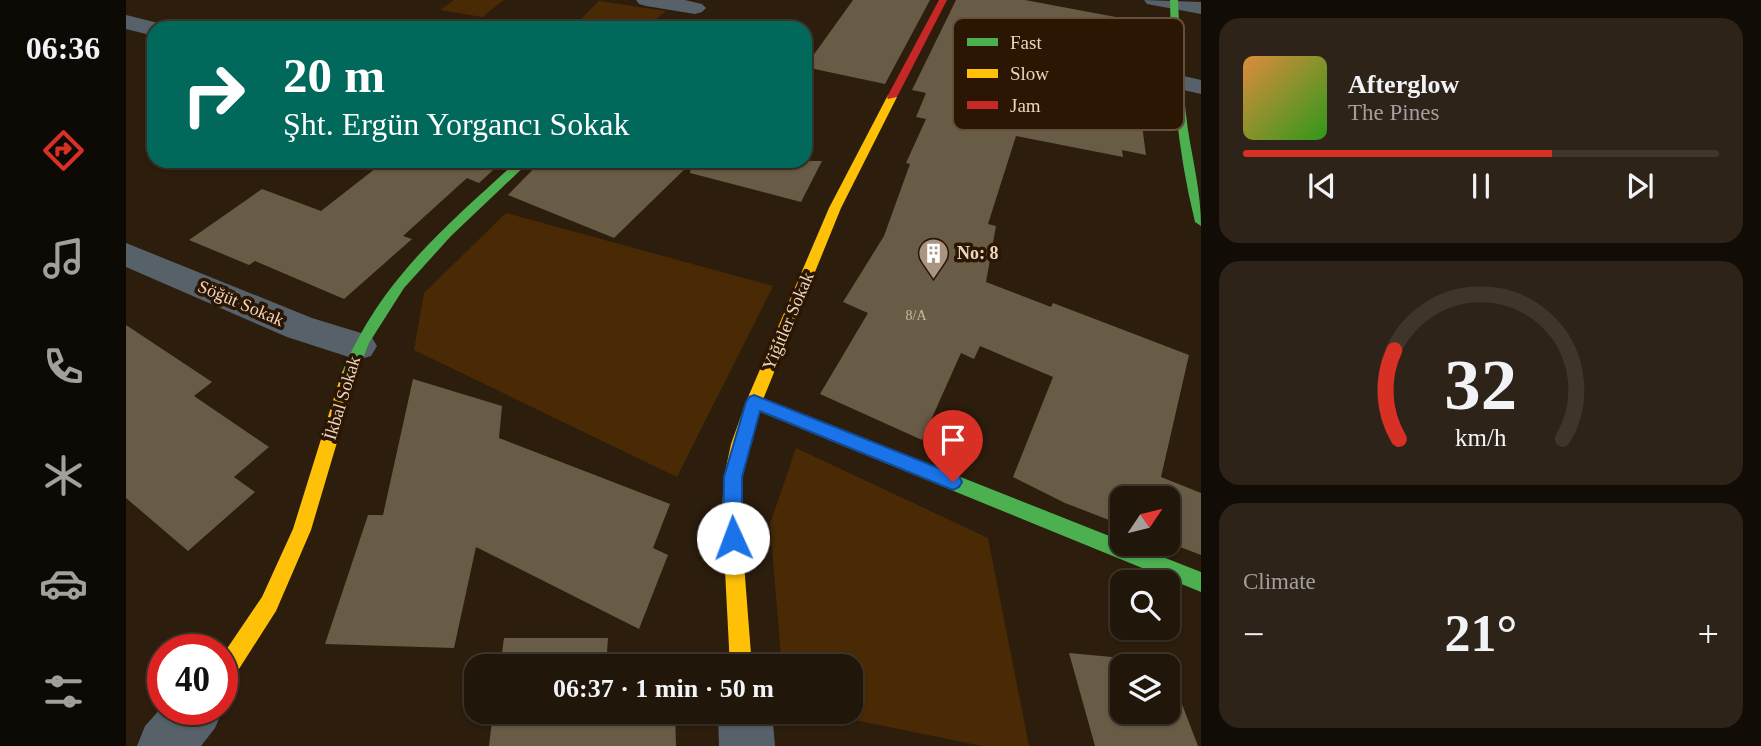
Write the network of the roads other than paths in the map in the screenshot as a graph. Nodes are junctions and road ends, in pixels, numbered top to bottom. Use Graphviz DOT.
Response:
graph roads {
  1 [pos="646,0"];
  2 [pos="943,0"];
  3 [pos="1167,1"];
  4 [pos="699,4"];
  5 [pos="1201,8"];
  6 [pos="680,21"];
  7 [pos="126,22"];
  8 [pos="147,27"];
  9 [pos="1182,130"];
  10 [pos="517,168"];
  11 [pos="1200,217"];
  12 [pos="126,254"];
  13 [pos="358,346"];
  14 [pos="754,402"];
  15 [pos="1201,582"];
  16 [pos="238,651"];
  17 [pos="740,654"];
  18 [pos="746,724"];
  19 [pos="183,725"];
  20 [pos="165,746"];
  21 [pos="747,746"];
  1 -- 4 [label="street"];
  2 -- 14 [label="street, Yiğitler Sokak"];
  3 -- 5 [label="street"];
  4 -- 6 [label="street"];
  7 -- 8 [label="street"];
  9 -- 11 [label="street"];
  10 -- 13 [label="street, İkbal Sokak"];
  12 -- 13 [label="street, Söğüt Sokak"];
  13 -- 16 [label="street, İkbal Sokak"];
  14 -- 15 [label="street"];
  14 -- 17 [label="street, Yiğitler Sokak"];
  18 -- 21 [label="street"];
  19 -- 20 [label="street"];
}
